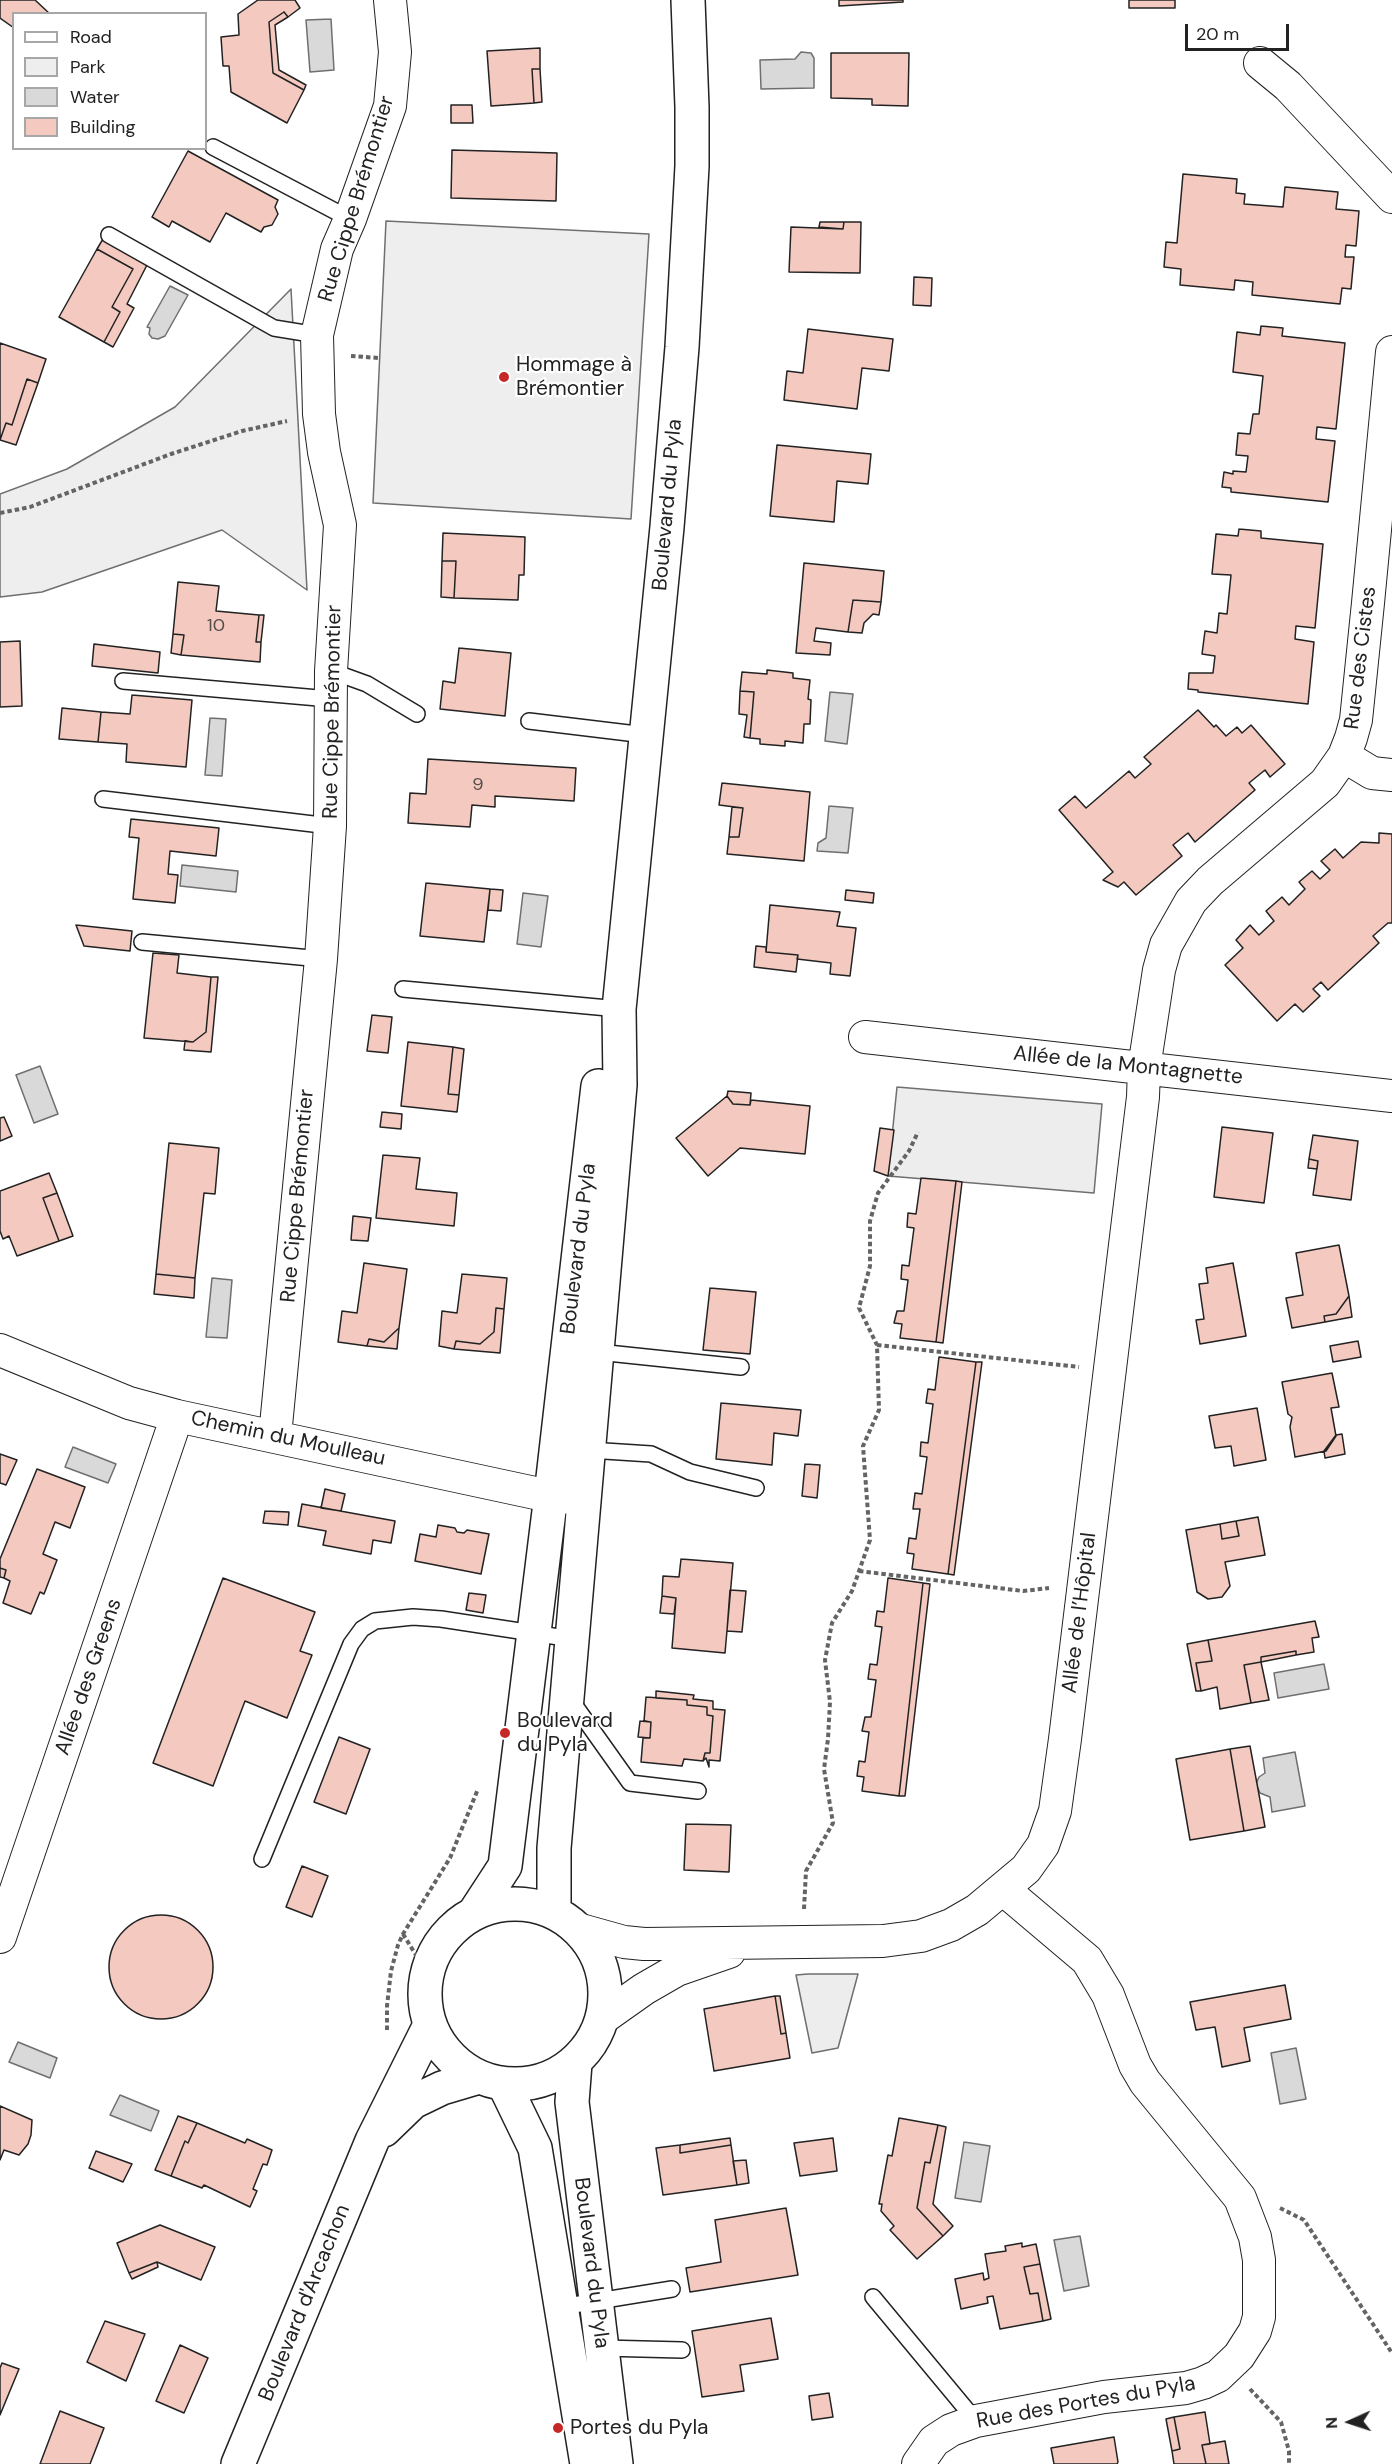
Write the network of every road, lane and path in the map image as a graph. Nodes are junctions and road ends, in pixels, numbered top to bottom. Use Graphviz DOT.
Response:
graph roads {
  1 [pos="390,0"];
  2 [pos="688,0"];
  3 [pos="1260,63"];
  4 [pos="213,147"];
  5 [pos="1392,197"];
  6 [pos="350,219"];
  7 [pos="109,235"];
  8 [pos="317,335"];
  9 [pos="1392,352"];
  10 [pos="319,414"];
  11 [pos="0,513"];
  12 [pos="123,681"];
  13 [pos="330,685"];
  14 [pos="417,714"];
  15 [pos="529,721"];
  16 [pos="645,735"];
  17 [pos="1344,756"];
  18 [pos="1392,775"];
  19 [pos="103,799"];
  20 [pos="330,826"];
  21 [pos="142,942"];
  22 [pos="321,959"];
  23 [pos="403,989"];
  24 [pos="619,1009"];
  25 [pos="865,1037"];
  26 [pos="1144,1068"];
  27 [pos="1392,1096"];
  28 [pos="918,1132"];
  29 [pos="877,1345"];
  30 [pos="0,1350"];
  31 [pos="598,1352"];
  32 [pos="741,1367"];
  33 [pos="1109,1371"];
  34 [pos="177,1416"];
  35 [pos="275,1436"];
  36 [pos="589,1450"];
  37 [pos="756,1488"];
  38 [pos="551,1495"];
  39 [pos="584,1500"];
  40 [pos="859,1571"];
  41 [pos="1084,1584"];
  42 [pos="535,1634"];
  43 [pos="572,1639"];
  44 [pos="567,1694"];
  45 [pos="479,1785"];
  46 [pos="698,1791"];
  47 [pos="262,1859"];
  48 [pos="1003,1888"];
  49 [pos="554,1911"];
  50 [pos="474,1912"];
  51 [pos="580,1930"];
  52 [pos="403,1934"];
  53 [pos="0,1936"];
  54 [pos="803,1942"];
  55 [pos="762,1943"];
  56 [pos="427,1973"];
  57 [pos="603,2018"];
  58 [pos="430,2025"];
  59 [pos="387,2034"];
  60 [pos="575,2063"];
  61 [pos="492,2081"];
  62 [pos="372,2141"];
  63 [pos="1275,2205"];
  64 [pos="672,2289"];
  65 [pos="873,2297"];
  66 [pos="596,2301"];
  67 [pos="561,2307"];
  68 [pos="602,2348"];
  69 [pos="682,2350"];
  70 [pos="1392,2353"];
  71 [pos="1229,2366"];
  72 [pos="976,2421"];
  73 [pos="238,2464"];
  74 [pos="587,2464"];
  75 [pos="616,2464"];
  76 [pos="918,2464"];
  77 [pos="1289,2464"];
  1 -- 6 [label="street, Rue Cippe Brémontier"];
  2 -- 16 [label="main road, Boulevard du Pyla"];
  3 -- 5 [label="street"];
  4 -- 6 [label="lane"];
  6 -- 8 [label="street, Rue Cippe Brémontier"];
  7 -- 8 [label="lane"];
  8 -- 10 [label="street, Rue Cippe Brémontier"];
  9 -- 17 [label="street, Rue des Cistes"];
  10 -- 11 [label="path"];
  10 -- 13 [label="street, Rue Cippe Brémontier"];
  12 -- 13 [label="lane"];
  13 -- 14 [label="lane"];
  13 -- 20 [label="street, Rue Cippe Brémontier"];
  15 -- 16 [label="lane"];
  16 -- 24 [label="main road, Boulevard du Pyla"];
  17 -- 18 [label="street"];
  17 -- 26 [label="street, Rue des Cistes"];
  19 -- 20 [label="lane"];
  20 -- 22 [label="street, Rue Cippe Brémontier"];
  21 -- 22 [label="lane"];
  22 -- 35 [label="street, Rue Cippe Brémontier"];
  23 -- 24 [label="lane"];
  24 -- 31 [label="main road, Boulevard du Pyla"];
  24 -- 38 [label="main road, Boulevard du Pyla"];
  25 -- 26 [label="street, Allée de la Montagnette"];
  26 -- 27 [label="street, Allée de la Montagnette"];
  26 -- 33 [label="street, Allée de l’Hôpital"];
  28 -- 29 [label="path"];
  29 -- 33 [label="path"];
  29 -- 40 [label="path"];
  30 -- 34 [label="street, Chemin du Moulleau"];
  31 -- 32 [label="lane"];
  31 -- 36 [label="main road, Boulevard du Pyla"];
  33 -- 41 [label="street, Allée de l’Hôpital"];
  34 -- 35 [label="street, Chemin du Moulleau"];
  34 -- 53 [label="street, Allée des Greens"];
  35 -- 38 [label="street, Chemin du Moulleau"];
  36 -- 37 [label="lane"];
  36 -- 39 [label="main road, Boulevard du Pyla"];
  38 -- 39 [label="street, Chemin du Moulleau"];
  38 -- 42 [label="main road, Boulevard du Pyla"];
  39 -- 43 [label="main road, Boulevard du Pyla"];
  40 -- 41 [label="path"];
  40 -- 54 [label="path"];
  41 -- 48 [label="street, Allée de l’Hôpital"];
  42 -- 43 [label="lane"];
  42 -- 47 [label="lane"];
  42 -- 50 [label="main road, Boulevard du Pyla"];
  43 -- 44 [label="main road, Boulevard du Pyla"];
  44 -- 46 [label="lane"];
  44 -- 49 [label="main road, Boulevard du Pyla"];
  45 -- 52 [label="path"];
  48 -- 54 [label="street, Allée de l’Hôpital"];
  48 -- 71 [label="street, Rue des Portes du Pyla"];
  49 -- 50 [label="main road"];
  49 -- 51 [label="main road"];
  50 -- 56 [label="main road"];
  51 -- 55 [label="street, Allée de l’Hôpital"];
  51 -- 57 [label="main road"];
  52 -- 56 [label="path"];
  52 -- 59 [label="path"];
  54 -- 55 [label="street, Allée de l’Hôpital"];
  55 -- 57 [label="street, Allée de l’Hôpital"];
  56 -- 58 [label="main road"];
  57 -- 60 [label="main road"];
  58 -- 61 [label="main road"];
  58 -- 62 [label="main road, Boulevard d'Arcachon"];
  60 -- 61 [label="main road"];
  60 -- 66 [label="main road, Boulevard du Pyla"];
  61 -- 62 [label="main road, Boulevard d'Arcachon"];
  61 -- 67 [label="main road, Boulevard du Pyla"];
  62 -- 73 [label="main road, Boulevard d'Arcachon"];
  63 -- 70 [label="path"];
  64 -- 66 [label="lane"];
  65 -- 72 [label="lane"];
  66 -- 67 [label="lane"];
  66 -- 68 [label="main road, Boulevard du Pyla"];
  67 -- 74 [label="main road, Boulevard du Pyla"];
  68 -- 69 [label="lane"];
  68 -- 75 [label="main road, Boulevard du Pyla"];
  71 -- 72 [label="street, Rue des Portes du Pyla"];
  71 -- 77 [label="path"];
  72 -- 76 [label="street, Rue des Portes du Pyla"];
}
